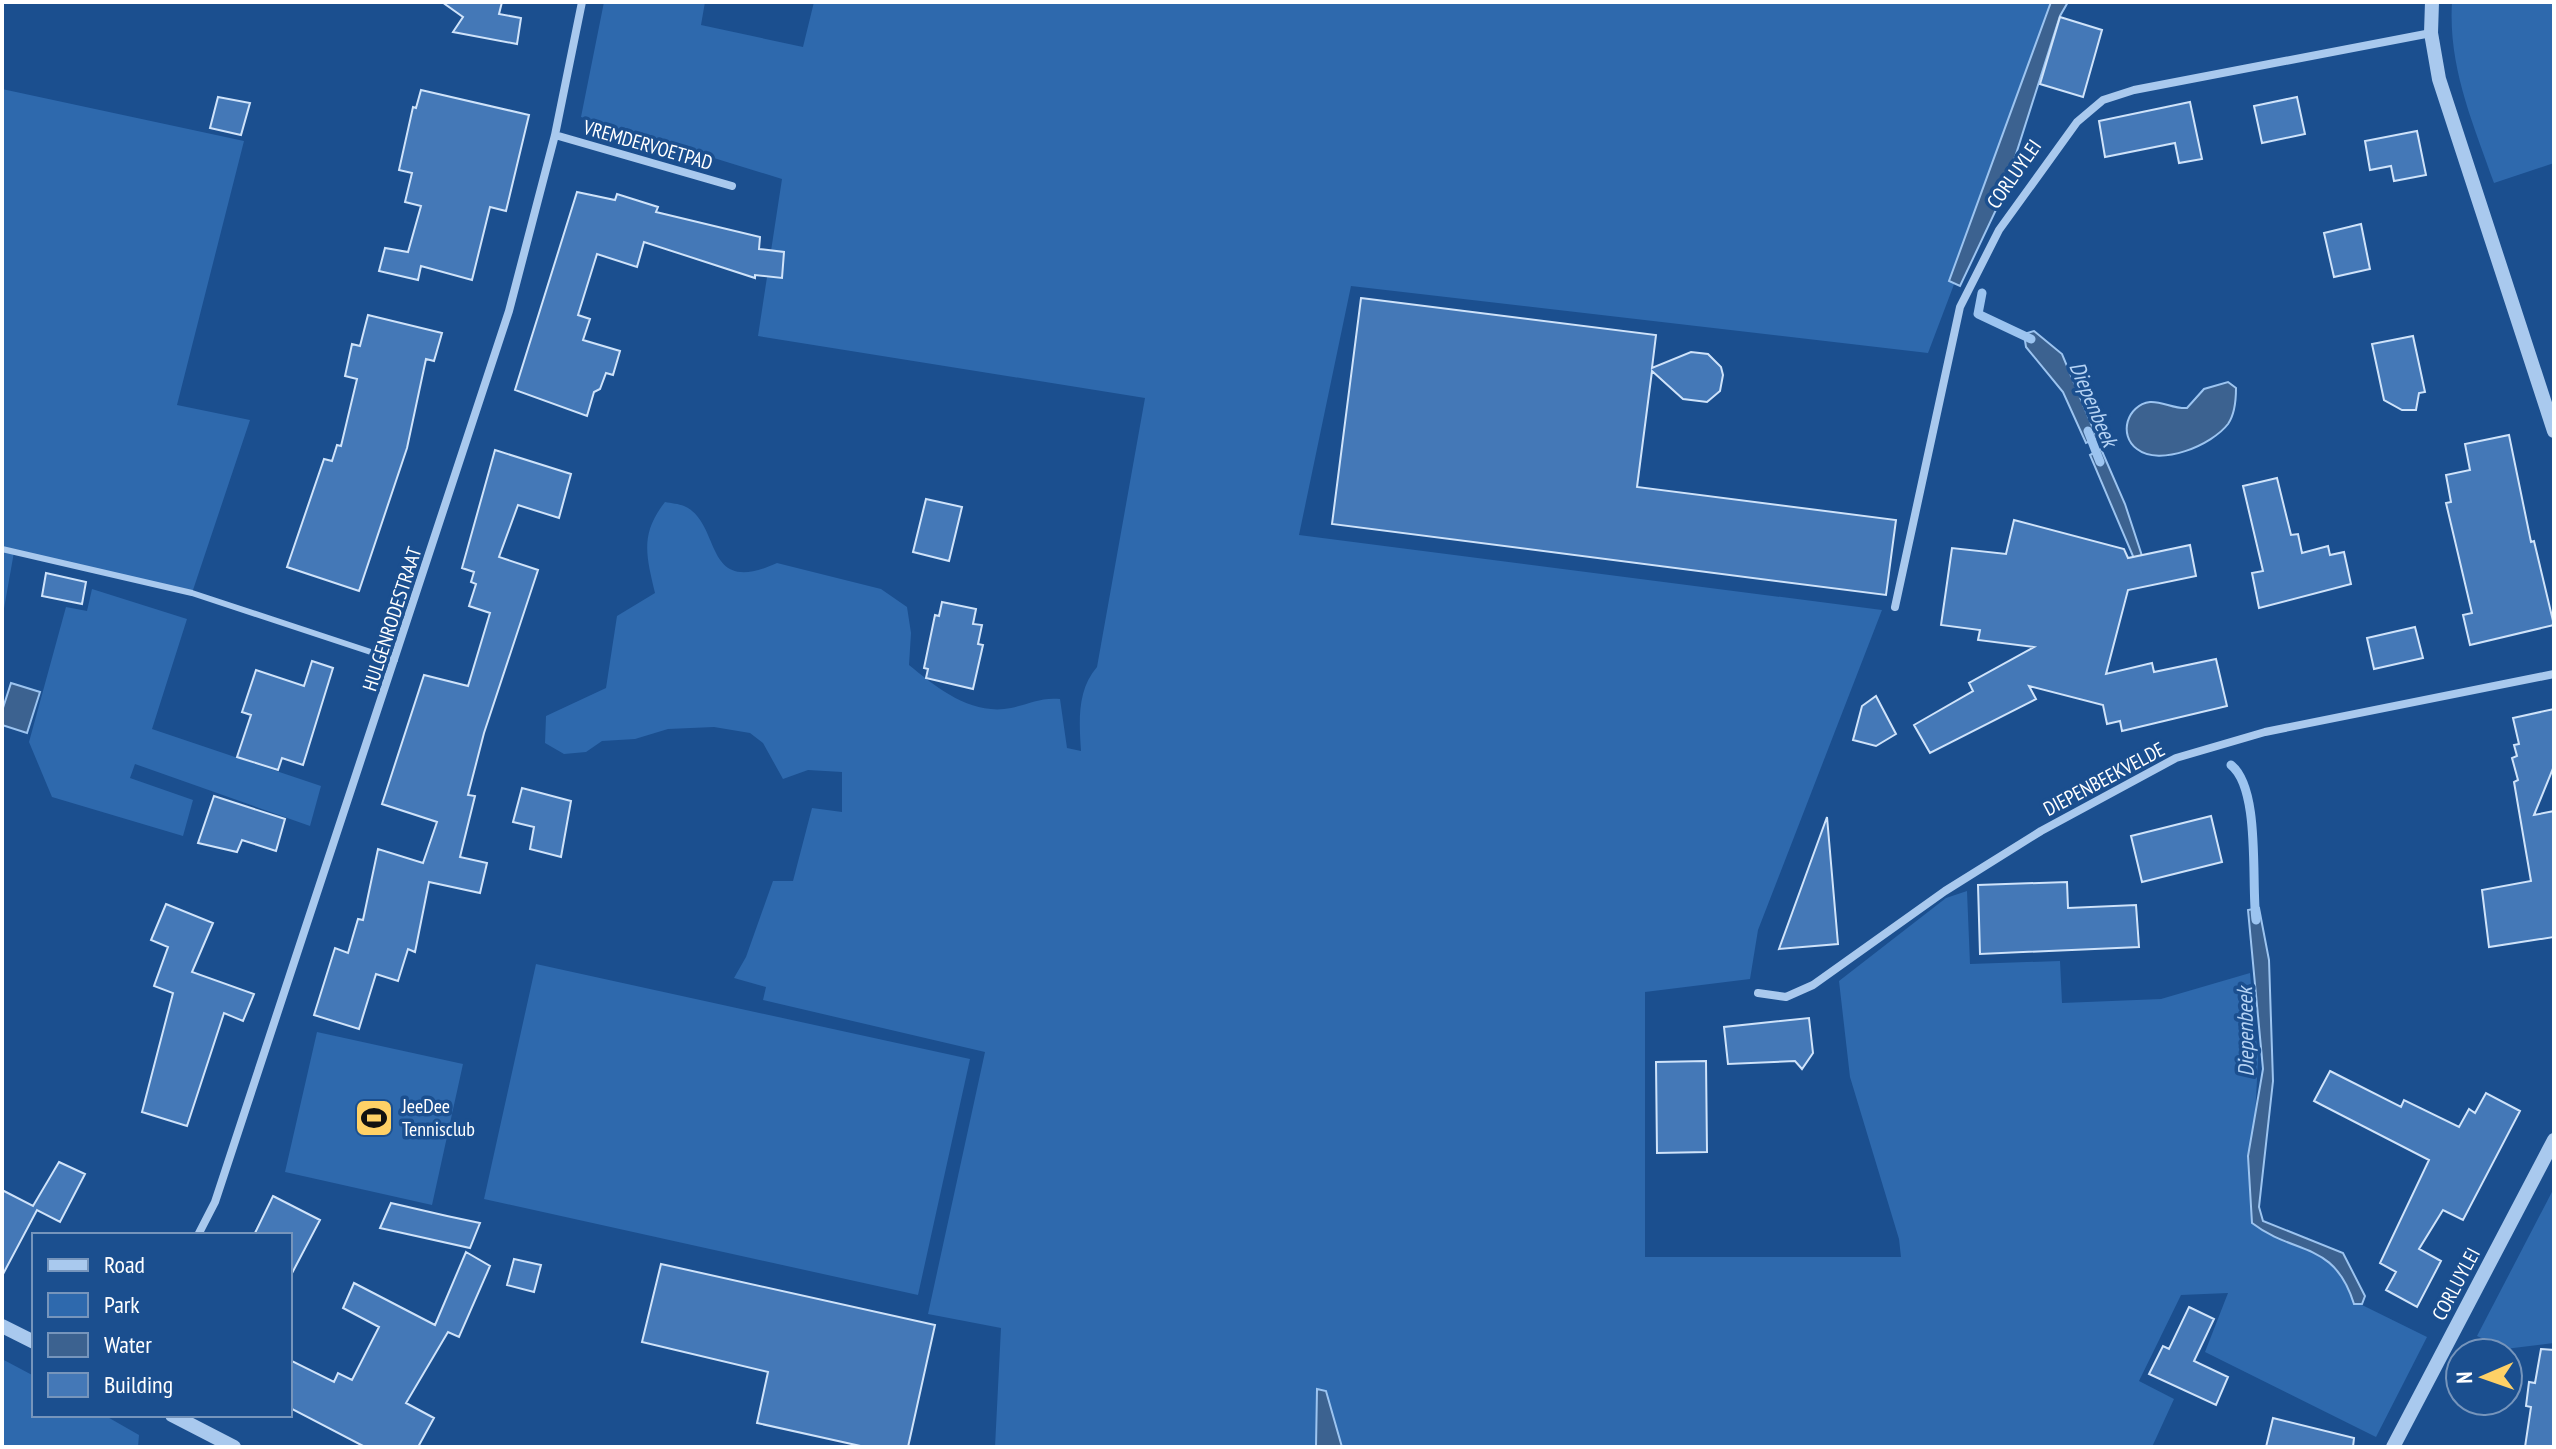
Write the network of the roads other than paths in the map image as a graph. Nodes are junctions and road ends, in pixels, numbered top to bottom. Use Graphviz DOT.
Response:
graph roads {
  1 [pos="582,2"];
  2 [pos="2432,2"];
  3 [pos="2431,33"];
  4 [pos="555,135"];
  5 [pos="732,186"];
  6 [pos="2554,431"];
  7 [pos="2,549"];
  8 [pos="1895,607"];
  9 [pos="395,660"];
  10 [pos="2554,674"];
  11 [pos="1758,993"];
  12 [pos="2554,1140"];
  13 [pos="199,1233"];
  14 [pos="2,1326"];
  15 [pos="32,1341"];
  16 [pos="176,1417"];
  17 [pos="234,1447"];
  18 [pos="2393,1447"];
  1 -- 4 [label="street, HULGENRODESTRAAT"];
  2 -- 3 [label="street"];
  3 -- 6 [label="street"];
  3 -- 8 [label="street, CORLUYLEI"];
  4 -- 5 [label="street, VREMDERVOETPAD"];
  4 -- 9 [label="street, HULGENRODESTRAAT"];
  7 -- 9 [label="lane"];
  9 -- 13 [label="street, HULGENRODESTRAAT"];
  10 -- 11 [label="street, DIEPENBEEKVELDE"];
  12 -- 18 [label="street, CORLUYLEI"];
  14 -- 15 [label="street"];
  16 -- 17 [label="street"];
}
